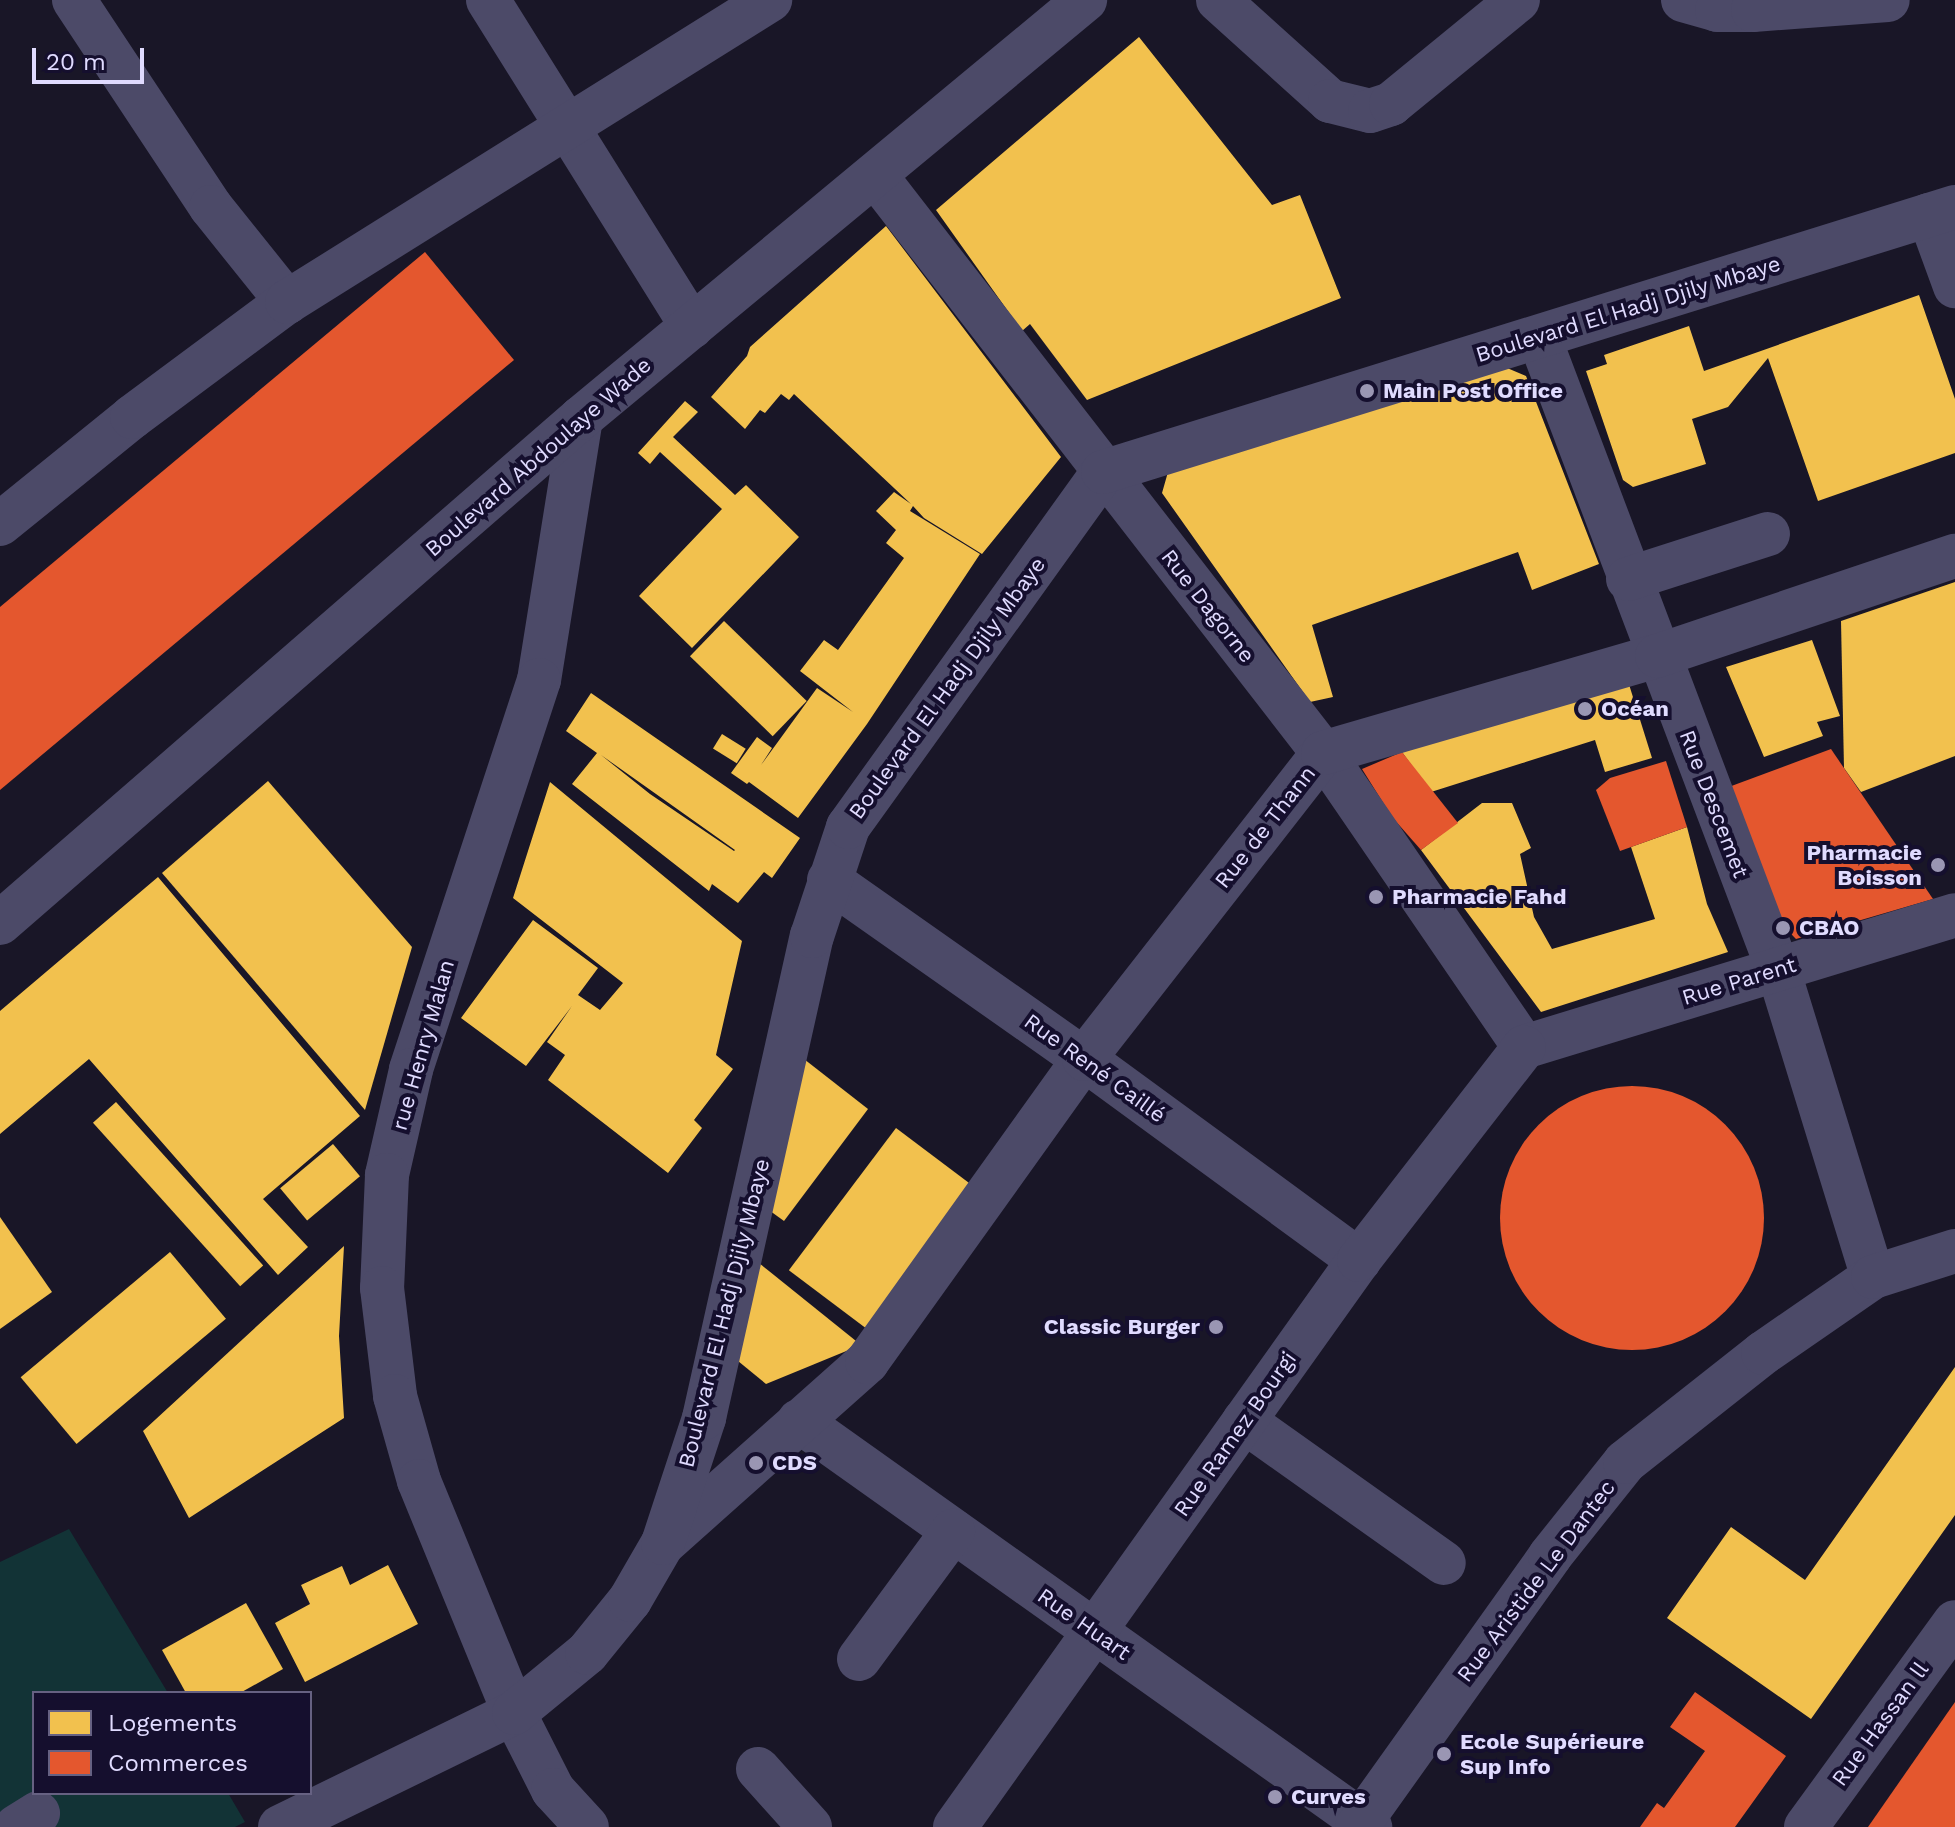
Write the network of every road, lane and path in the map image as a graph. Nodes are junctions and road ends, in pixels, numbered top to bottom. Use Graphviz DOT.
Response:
graph roads {
  1 [pos="74,0"];
  2 [pos="488,0"];
  3 [pos="770,0"];
  4 [pos="1085,0"];
  5 [pos="1218,0"];
  6 [pos="1518,0"];
  7 [pos="1683,0"];
  8 [pos="1888,0"];
  9 [pos="568,128"];
  10 [pos="875,175"];
  11 [pos="1942,211"];
  12 [pos="1955,286"];
  13 [pos="287,302"];
  14 [pos="692,327"];
  15 [pos="1539,337"];
  16 [pos="581,418"];
  17 [pos="1103,472"];
  18 [pos="0,524"];
  19 [pos="1768,534"];
  20 [pos="1955,556"];
  21 [pos="1628,579"];
  22 [pos="1657,656"];
  23 [pos="1323,753"];
  24 [pos="829,880"];
  25 [pos="1955,915"];
  26 [pos="0,923"];
  27 [pos="1778,969"];
  28 [pos="1524,1047"];
  29 [pos="1084,1059"];
  30 [pos="1955,1251"];
  31 [pos="1359,1260"];
  32 [pos="1873,1277"];
  33 [pos="799,1421"];
  34 [pos="1244,1421"];
  35 [pos="953,1531"];
  36 [pos="663,1543"];
  37 [pos="1444,1563"];
  38 [pos="1955,1622"];
  39 [pos="1095,1631"];
  40 [pos="859,1659"];
  41 [pos="514,1713"];
  42 [pos="758,1769"];
  43 [pos="1363,1825"];
  44 [pos="280,1827"];
  45 [pos="587,1827"];
  46 [pos="810,1827"];
  47 [pos="955,1827"];
  48 [pos="1806,1827"];
  1 -- 13 [label="street"];
  2 -- 9 [label="street"];
  3 -- 9 [label="street"];
  4 -- 10 [label="street, Boulevard Abdoulaye Wade"];
  5 -- 6 [label="street"];
  7 -- 8 [label="street"];
  9 -- 13 [label="street"];
  9 -- 14 [label="street"];
  10 -- 14 [label="street, Boulevard Abdoulaye Wade"];
  10 -- 17 [label="street, Rue Dagorne"];
  11 -- 12 [label="street"];
  11 -- 15 [label="street, Boulevard El Hadj Djily Mbaye"];
  13 -- 18 [label="street"];
  14 -- 16 [label="street, Boulevard Abdoulaye Wade"];
  15 -- 17 [label="street, Boulevard El Hadj Djily Mbaye"];
  15 -- 21 [label="street, Rue Descemet"];
  16 -- 26 [label="street, Boulevard Abdoulaye Wade"];
  16 -- 41 [label="street, rue Henry Malan"];
  17 -- 23 [label="street, Rue Dagorne"];
  17 -- 24 [label="street, Boulevard El Hadj Djily Mbaye"];
  19 -- 21 [label="street"];
  20 -- 22 [label="street, Rue de Thann"];
  21 -- 22 [label="street, Rue Descemet"];
  22 -- 23 [label="street, Rue de Thann"];
  22 -- 27 [label="street, Rue Descemet"];
  23 -- 28 [label="street, Rue Dagorne"];
  23 -- 29 [label="street, Rue de Thann"];
  24 -- 29 [label="street, Rue René Caillé"];
  24 -- 36 [label="street, Boulevard El Hadj Djily Mbaye"];
  25 -- 27 [label="street, Rue Parent"];
  27 -- 28 [label="street, Rue Parent"];
  27 -- 32 [label="street, Rue Descemet"];
  28 -- 31 [label="street, Rue Ramez Bourgi"];
  29 -- 31 [label="street, Rue René Caillé"];
  29 -- 33 [label="street, Rue de Thann"];
  30 -- 32 [label="street, Rue Aristide Le Dantec"];
  31 -- 34 [label="street, Rue Ramez Bourgi"];
  32 -- 43 [label="street, Rue Aristide Le Dantec"];
  33 -- 35 [label="street, Rue Huart"];
  33 -- 36 [label="street, Rue de Thann"];
  34 -- 37 [label="street"];
  34 -- 39 [label="street, Rue Ramez Bourgi"];
  35 -- 39 [label="street, Rue Huart"];
  35 -- 40 [label="street"];
  36 -- 41 [label="street, Boulevard El Hadj Djily Mbaye"];
  38 -- 48 [label="street, Rue Hassan ll"];
  39 -- 43 [label="street, Rue Huart"];
  39 -- 47 [label="street, Rue Ramez Bourgi"];
  41 -- 44 [label="street, Boulevard El Hadj Djily Mbaye"];
  41 -- 45 [label="street, rue Henry Malan"];
  42 -- 46 [label="street"];
}
